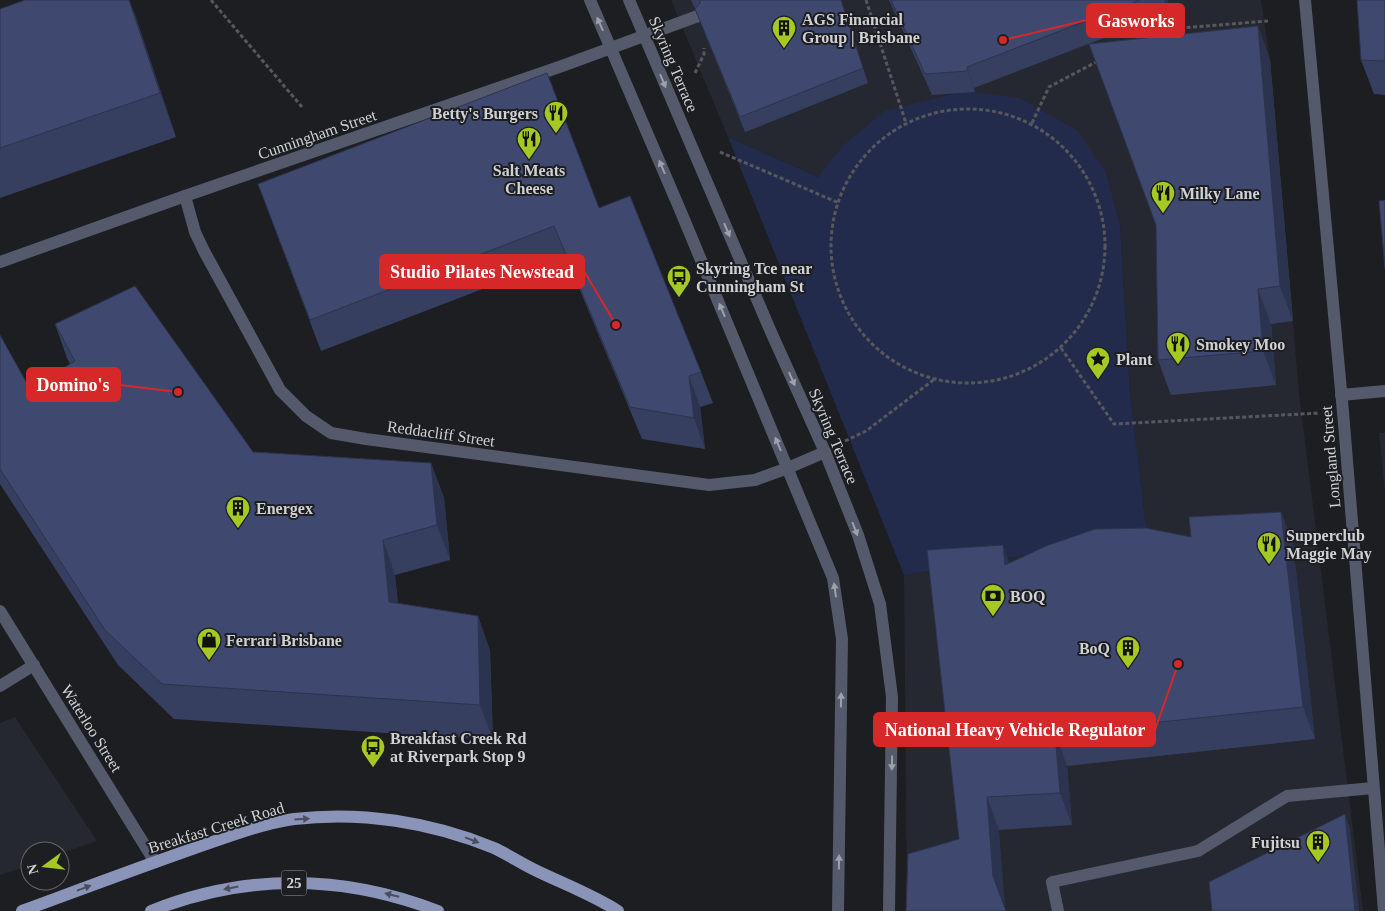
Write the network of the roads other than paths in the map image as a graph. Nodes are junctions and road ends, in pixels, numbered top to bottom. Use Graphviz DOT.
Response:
graph roads {
  1 [pos="590,0"];
  2 [pos="629,0"];
  3 [pos="1305,0"];
  4 [pos="698,16"];
  5 [pos="644,36"];
  6 [pos="611,49"];
  7 [pos="185,196"];
  8 [pos="0,262"];
  9 [pos="1385,391"];
  10 [pos="1341,395"];
  11 [pos="825,452"];
  12 [pos="788,468"];
  13 [pos="0,611"];
  14 [pos="34,665"];
  15 [pos="0,686"];
  16 [pos="1373,788"];
  17 [pos="1381,832"];
  18 [pos="155,862"];
  19 [pos="22,911"];
  20 [pos="151,911"];
  21 [pos="438,911"];
  22 [pos="618,911"];
  23 [pos="838,911"];
  24 [pos="889,911"];
  25 [pos="1058,911"];
  26 [pos="1384,911"];
  6 -- 1 [label="street, one-way"];
  2 -- 5 [label="street, Skyring Terrace"];
  3 -- 10 [label="street, Longland Street"];
  4 -- 5 [label="street, Cunningham Street"];
  5 -- 6 [label="street, Cunningham Street"];
  5 -- 11 [label="street, Skyring Terrace, one-way"];
  6 -- 7 [label="street, Cunningham Street"];
  12 -- 6 [label="street, one-way"];
  7 -- 8 [label="street, Cunningham Street"];
  7 -- 12 [label="street, Reddacliff Street"];
  9 -- 10 [label="street"];
  10 -- 16 [label="street, Longland Street"];
  11 -- 12 [label="street, Reddacliff Street"];
  11 -- 24 [label="street, Skyring Terrace, one-way"];
  23 -- 12 [label="street, one-way"];
  13 -- 14 [label="street, Waterloo Street"];
  14 -- 15 [label="street"];
  14 -- 18 [label="street, Waterloo Street"];
  16 -- 17 [label="street, Longland Street"];
  16 -- 25 [label="street"];
  17 -- 26 [label="street, Longland Street"];
  19 -- 18 [label="main road, Breakfast Creek Road, one-way"];
  18 -- 22 [label="main road, Breakfast Creek Road, one-way"];
  21 -- 20 [label="main road, 25, one-way"];
}
